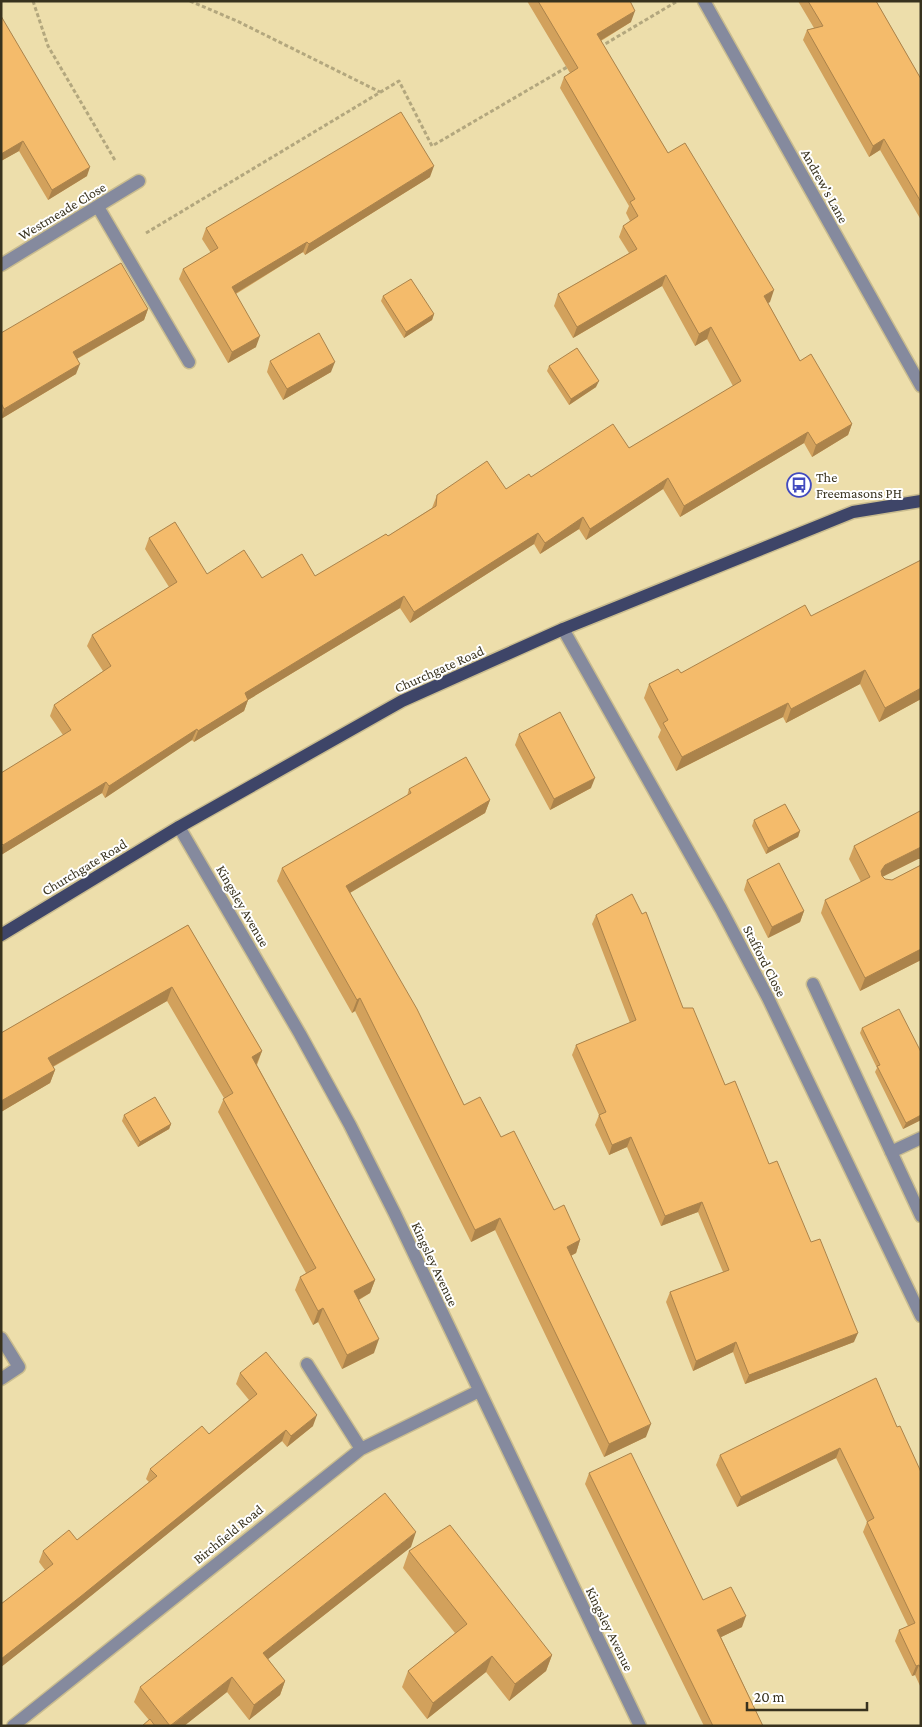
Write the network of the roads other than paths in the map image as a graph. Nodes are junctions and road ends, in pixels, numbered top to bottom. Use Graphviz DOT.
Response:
graph roads {
  1 [pos="704,1"];
  2 [pos="135,184"];
  3 [pos="98,207"];
  4 [pos="1,265"];
  5 [pos="189,362"];
  6 [pos="921,386"];
  7 [pos="921,501"];
  8 [pos="563,629"];
  9 [pos="179,827"];
  10 [pos="1,935"];
  11 [pos="814,984"];
  12 [pos="921,1138"];
  13 [pos="891,1152"];
  14 [pos="921,1216"];
  15 [pos="921,1316"];
  16 [pos="1,1338"];
  17 [pos="307,1364"];
  18 [pos="1,1379"];
  19 [pos="478,1391"];
  20 [pos="361,1449"];
  21 [pos="13,1726"];
  22 [pos="640,1726"];
  1 -- 6 [label="street, Andrew's Lane"];
  2 -- 3 [label="street, Westmeade Close"];
  3 -- 4 [label="street, Westmeade Close"];
  3 -- 5 [label="street"];
  7 -- 8 [label="main road, Churchgate Road"];
  8 -- 9 [label="main road, Churchgate Road"];
  8 -- 15 [label="street, Stafford Close"];
  9 -- 10 [label="main road, Churchgate Road"];
  9 -- 19 [label="street, Kingsley Avenue"];
  11 -- 13 [label="street"];
  12 -- 13 [label="street"];
  13 -- 14 [label="street"];
  16 -- 18 [label="street"];
  17 -- 20 [label="street"];
  19 -- 20 [label="street, Birchfield Road"];
  19 -- 22 [label="street, Kingsley Avenue"];
  20 -- 21 [label="street, Birchfield Road"];
}
